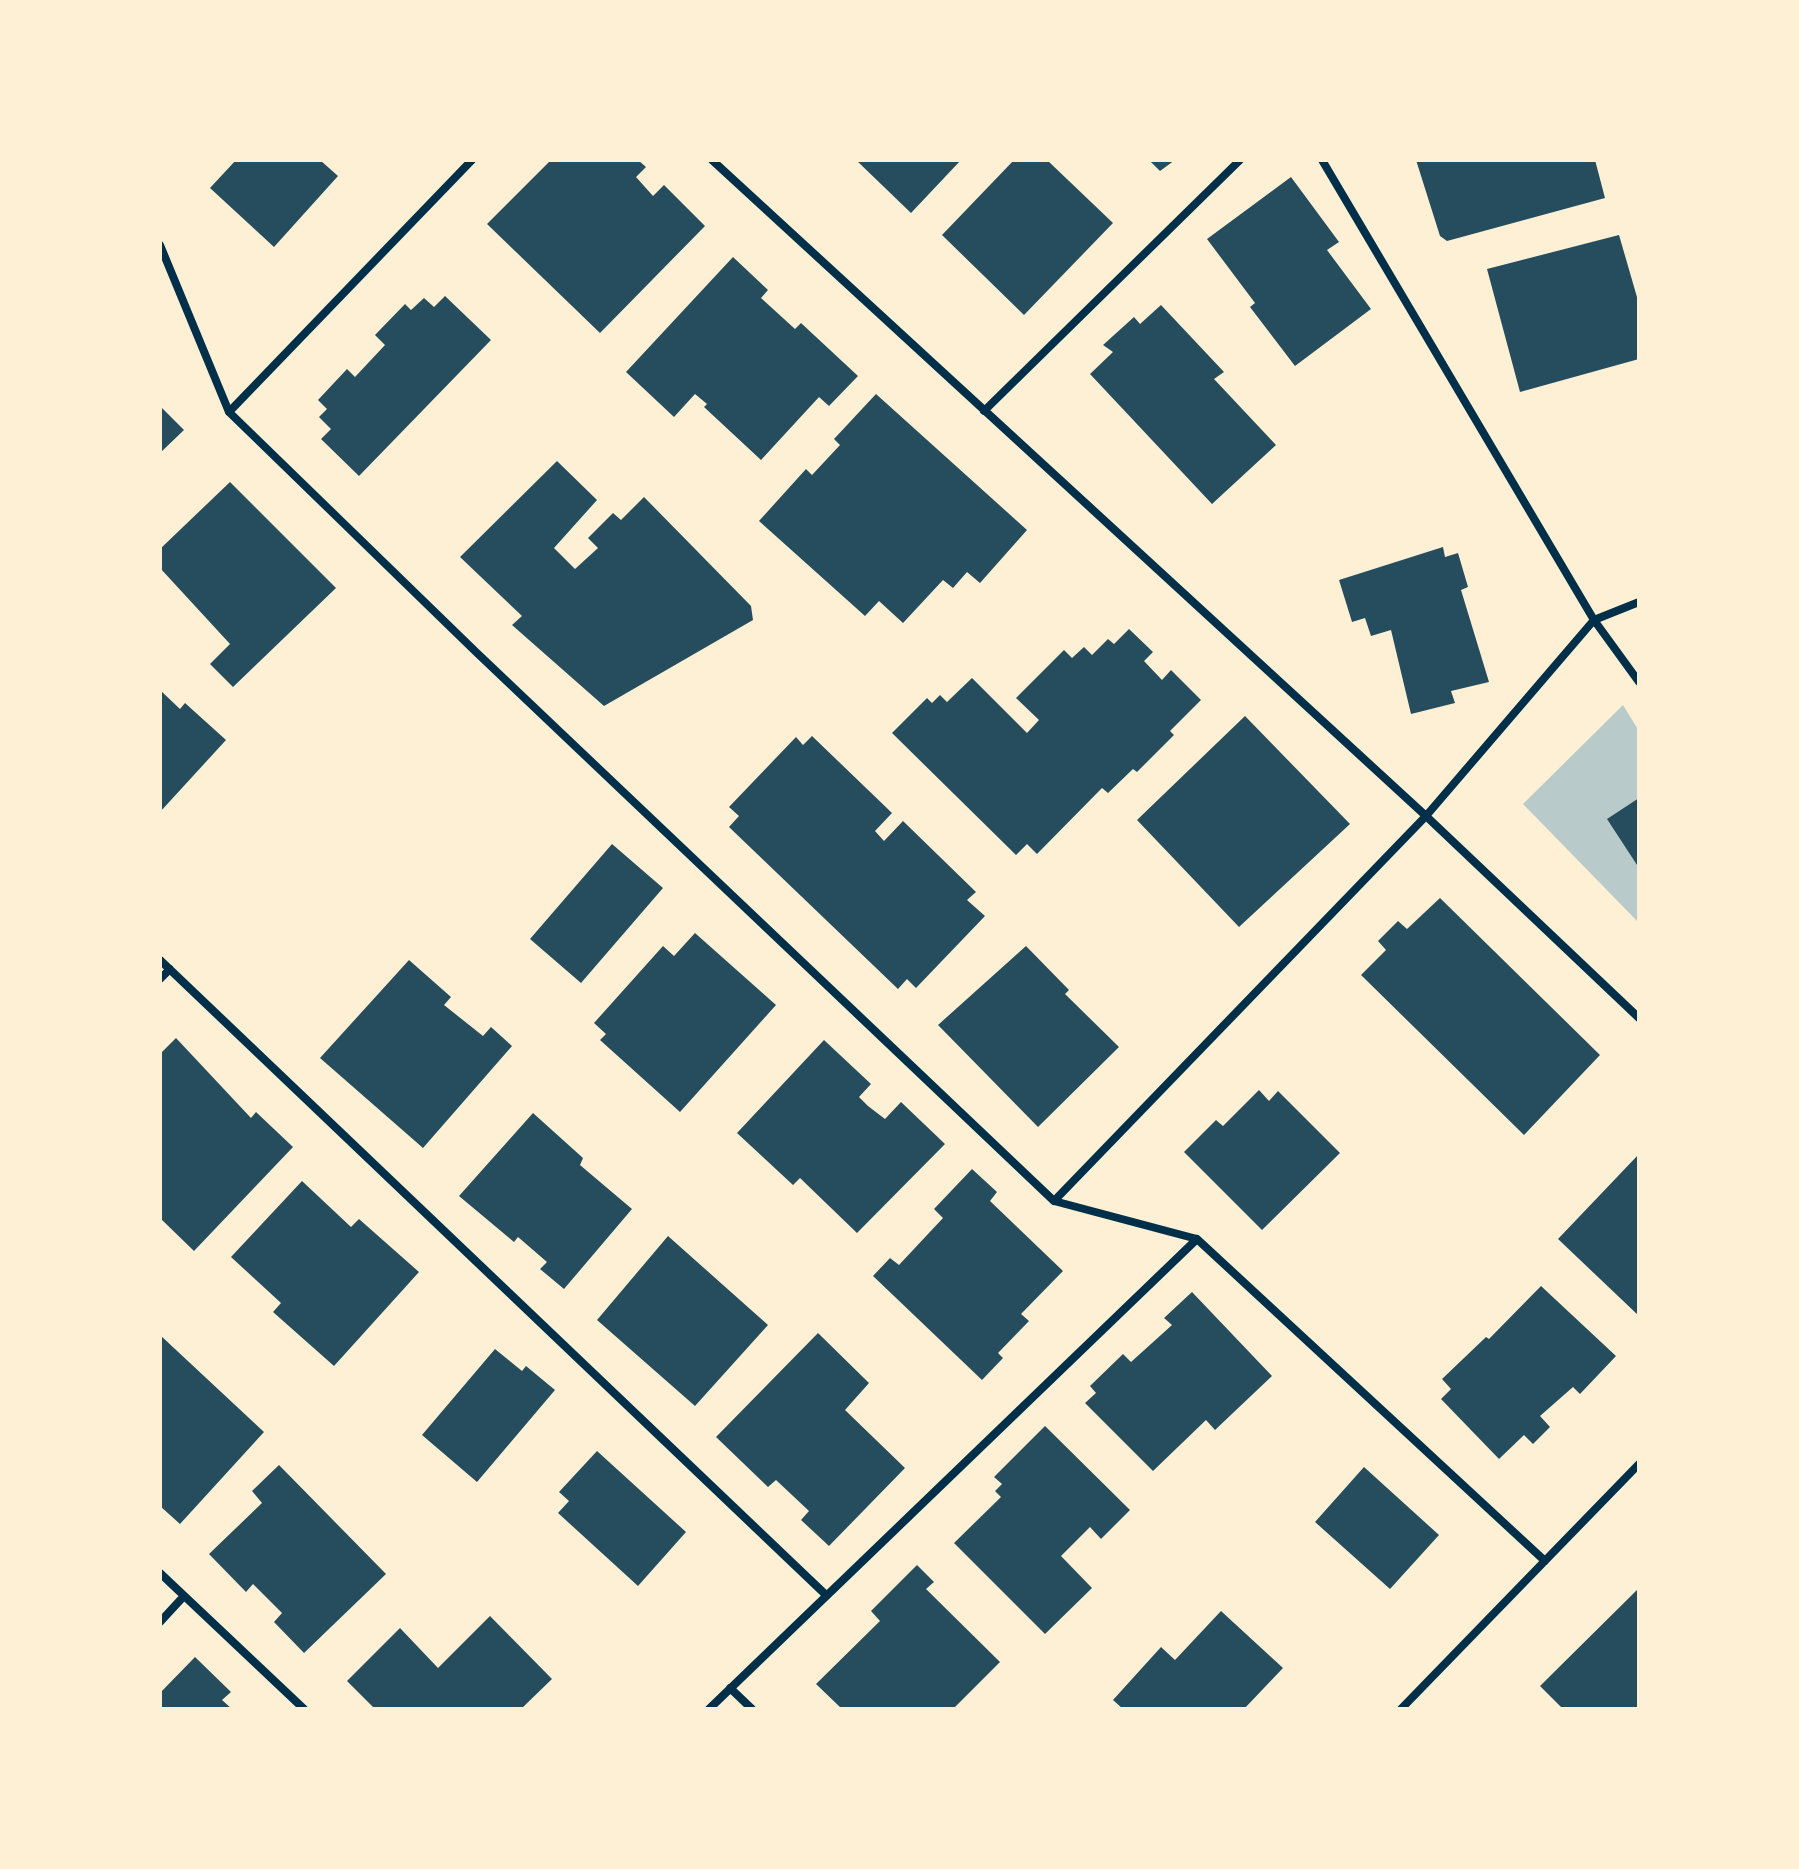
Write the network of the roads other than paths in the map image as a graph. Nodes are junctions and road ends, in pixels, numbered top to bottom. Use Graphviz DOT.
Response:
graph roads {
  1 [pos="472,160"];
  2 [pos="712,160"];
  3 [pos="1240,160"];
  4 [pos="1322,160"];
  5 [pos="160,245"];
  6 [pos="984,411"];
  7 [pos="229,412"];
  8 [pos="1639,602"];
  9 [pos="1594,620"];
  10 [pos="1639,682"];
  11 [pos="1426,816"];
  12 [pos="160,960"];
  13 [pos="170,969"];
  14 [pos="160,979"];
  15 [pos="1639,1018"];
  16 [pos="1054,1201"];
  17 [pos="1197,1239"];
  18 [pos="1639,1464"];
  19 [pos="1545,1561"];
  20 [pos="160,1573"];
  21 [pos="826,1595"];
  22 [pos="184,1596"];
  23 [pos="160,1622"];
  24 [pos="730,1688"];
  25 [pos="304,1709"];
  26 [pos="709,1709"];
  27 [pos="752,1709"];
  28 [pos="1401,1709"];
  1 -- 7 [label="street"];
  2 -- 6 [label="street"];
  3 -- 6 [label="street"];
  4 -- 9 [label="street"];
  5 -- 7 [label="street"];
  6 -- 11 [label="street"];
  7 -- 16 [label="street"];
  8 -- 9 [label="street"];
  9 -- 10 [label="street"];
  9 -- 11 [label="street"];
  11 -- 15 [label="street"];
  11 -- 16 [label="street"];
  12 -- 13 [label="street"];
  13 -- 14 [label="street"];
  13 -- 21 [label="street"];
  16 -- 17 [label="street"];
  17 -- 19 [label="street"];
  17 -- 21 [label="street"];
  18 -- 19 [label="street"];
  19 -- 28 [label="street"];
  20 -- 22 [label="street"];
  21 -- 24 [label="street"];
  22 -- 23 [label="street"];
  22 -- 25 [label="street"];
  24 -- 26 [label="street"];
  24 -- 27 [label="street"];
}
